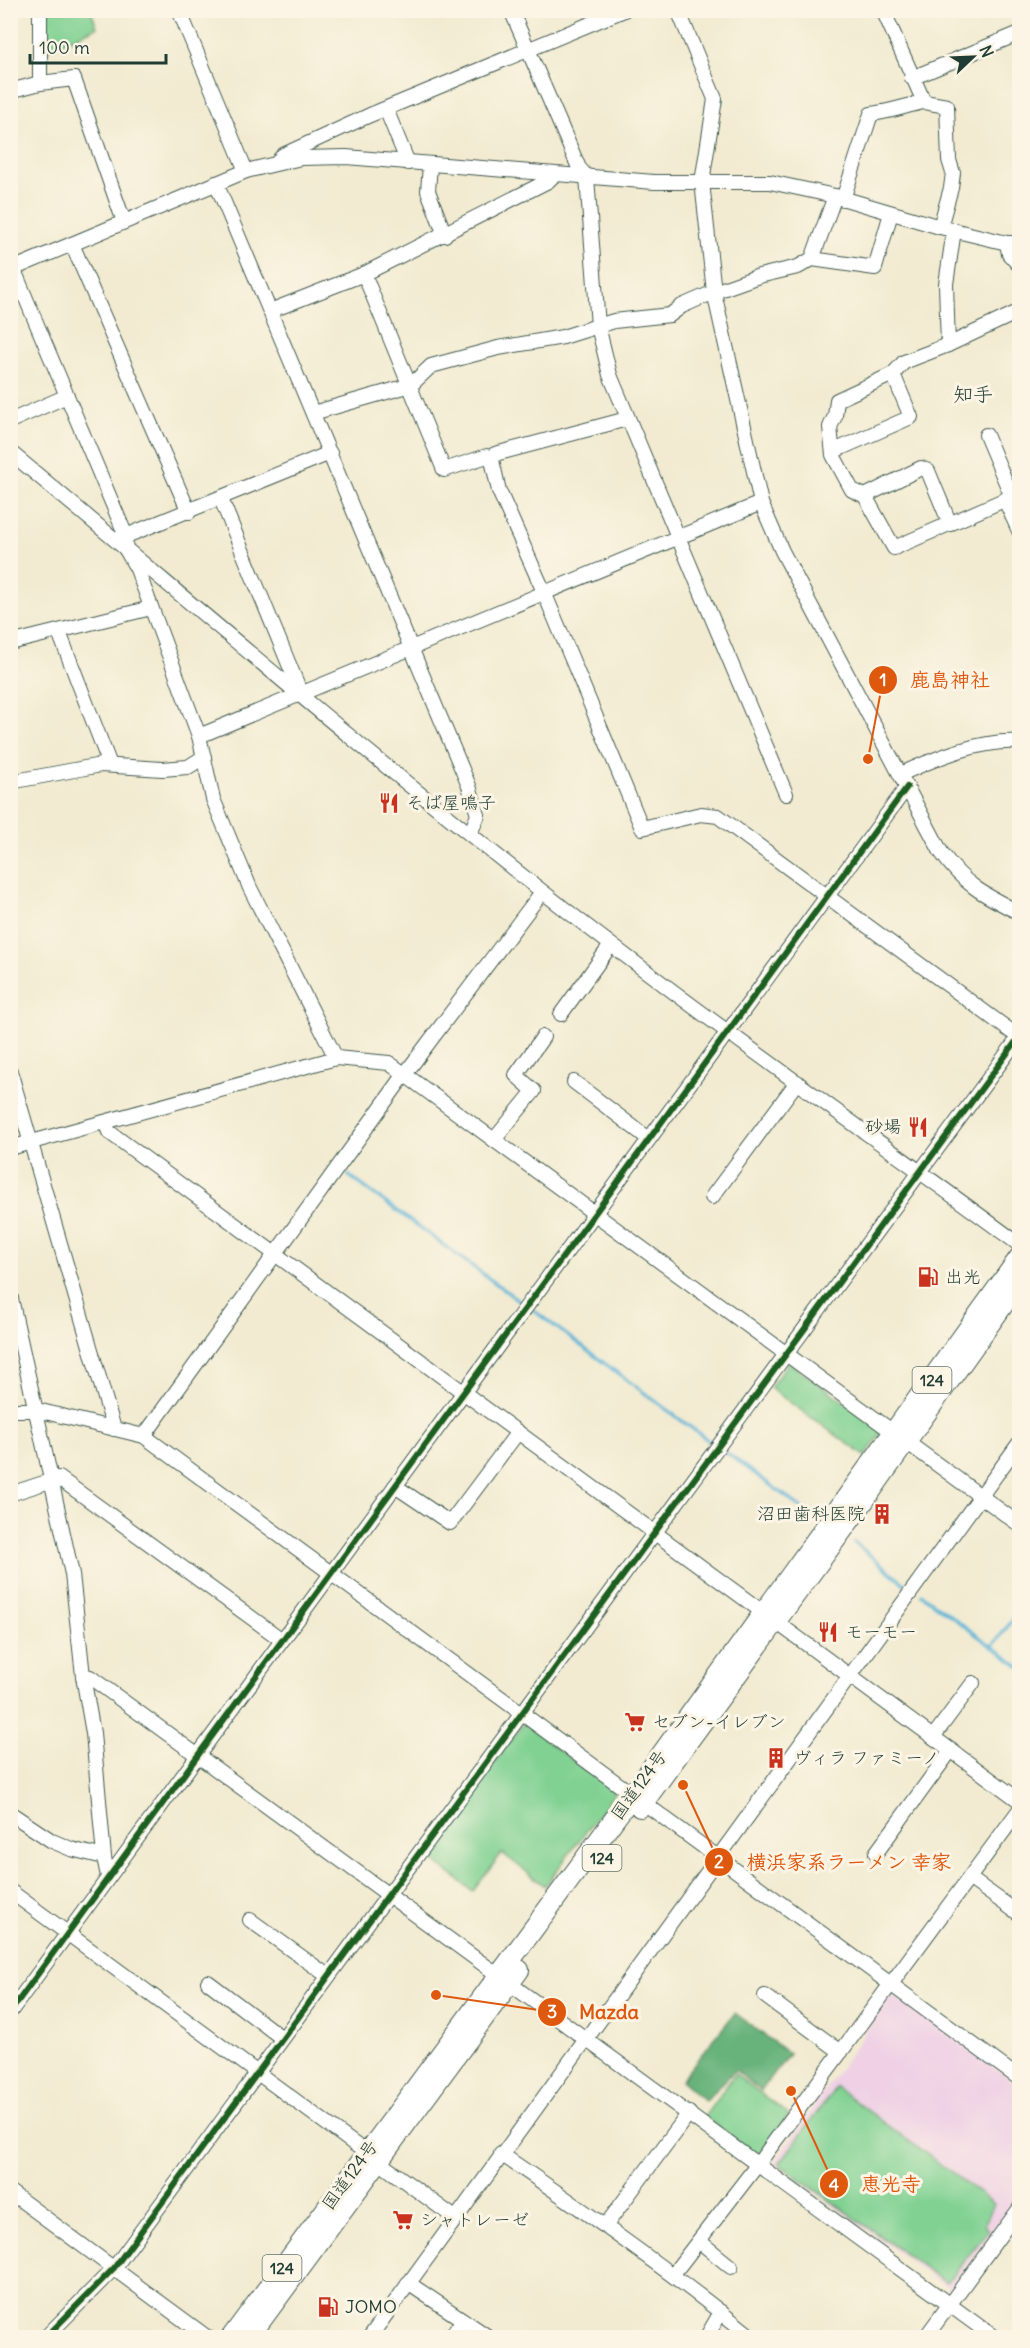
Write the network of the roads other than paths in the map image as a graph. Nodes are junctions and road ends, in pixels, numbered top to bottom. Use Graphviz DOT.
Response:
graph roads {
  1 [pos="40,10"];
  2 [pos="179,10"];
  3 [pos="511,10"];
  4 [pos="624,10"];
  5 [pos="678,10"];
  6 [pos="883,10"];
  7 [pos="1020,33"];
  8 [pos="528,50"];
  9 [pos="912,78"];
  10 [pos="40,83"];
  11 [pos="10,91"];
  12 [pos="924,102"];
  13 [pos="386,109"];
  14 [pos="275,163"];
  15 [pos="408,163"];
  16 [pos="430,165"];
  17 [pos="246,171"];
  18 [pos="554,175"];
  19 [pos="587,177"];
  20 [pos="702,182"];
  21 [pos="216,183"];
  22 [pos="839,197"];
  23 [pos="891,213"];
  24 [pos="124,222"];
  25 [pos="947,229"];
  26 [pos="445,235"];
  27 [pos="1014,243"];
  28 [pos="72,244"];
  29 [pos="812,260"];
  30 [pos="1020,266"];
  31 [pos="11,267"];
  32 [pos="364,274"];
  33 [pos="714,292"];
  34 [pos="270,311"];
  35 [pos="1020,311"];
  36 [pos="598,326"];
  37 [pos="948,345"];
  38 [pos="893,374"];
  39 [pos="411,385"];
  40 [pos="67,396"];
  41 [pos="313,413"];
  42 [pos="627,419"];
  43 [pos="10,421"];
  44 [pos="986,435"];
  45 [pos="834,451"];
  46 [pos="10,452"];
  47 [pos="330,453"];
  48 [pos="492,460"];
  49 [pos="865,496"];
  50 [pos="1012,497"];
  51 [pos="220,499"];
  52 [pos="761,503"];
  53 [pos="189,512"];
  54 [pos="950,524"];
  55 [pos="1020,534"];
  56 [pos="679,538"];
  57 [pos="126,542"];
  58 [pos="544,592"];
  59 [pos="150,608"];
  60 [pos="59,632"];
  61 [pos="10,643"];
  62 [pos="410,649"];
  63 [pos="301,695"];
  64 [pos="199,736"];
  65 [pos="1020,742"];
  66 [pos="204,757"];
  67 [pos="110,765"];
  68 [pos="902,774"];
  69 [pos="10,782"];
  70 [pos="907,787"];
  71 [pos="786,794"];
  72 [pos="470,834"];
  73 [pos="542,892"];
  74 [pos="826,897"];
  75 [pos="1020,913"];
  76 [pos="612,945"];
  77 [pos="561,1014"];
  78 [pos="728,1032"];
  79 [pos="543,1037"];
  80 [pos="1019,1037"];
  81 [pos="336,1058"];
  82 [pos="10,1071"];
  83 [pos="405,1074"];
  84 [pos="574,1082"];
  85 [pos="797,1082"];
  86 [pos="105,1122"];
  87 [pos="650,1139"];
  88 [pos="494,1140"];
  89 [pos="31,1143"];
  90 [pos="10,1148"];
  91 [pos="920,1171"];
  92 [pos="712,1197"];
  93 [pos="594,1213"];
  94 [pos="1020,1245"];
  95 [pos="275,1254"];
  96 [pos="1020,1257"];
  97 [pos="1020,1281"];
  98 [pos="10,1294"];
  99 [pos="786,1353"];
  100 [pos="464,1393"];
  101 [pos="10,1410"];
  102 [pos="37,1410"];
  103 [pos="114,1429"];
  104 [pos="518,1432"];
  105 [pos="144,1436"];
  106 [pos="899,1438"];
  107 [pos="1020,1442"];
  108 [pos="53,1481"];
  109 [pos="396,1485"];
  110 [pos="10,1494"];
  111 [pos="980,1496"];
  112 [pos="1020,1525"];
  113 [pos="654,1532"];
  114 [pos="331,1574"];
  115 [pos="770,1617"];
  116 [pos="282,1640"];
  117 [pos="83,1676"];
  118 [pos="849,1676"];
  119 [pos="973,1683"];
  120 [pos="522,1713"];
  121 [pos="933,1737"];
  122 [pos="951,1750"];
  123 [pos="198,1757"];
  124 [pos="638,1798"];
  125 [pos="1020,1801"];
  126 [pos="1020,1809"];
  127 [pos="10,1813"];
  128 [pos="876,1853"];
  129 [pos="717,1856"];
  130 [pos="104,1857"];
  131 [pos="108,1877"];
  132 [pos="969,1878"];
  133 [pos="10,1892"];
  134 [pos="388,1895"];
  135 [pos="1020,1910"];
  136 [pos="250,1920"];
  137 [pos="68,1933"];
  138 [pos="328,1976"];
  139 [pos="504,1978"];
  140 [pos="208,1982"];
  141 [pos="891,1984"];
  142 [pos="765,1996"];
  143 [pos="10,2012"];
  144 [pos="282,2038"];
  145 [pos="587,2038"];
  146 [pos="841,2052"];
  147 [pos="257,2072"];
  148 [pos="1020,2079"];
  149 [pos="688,2113"];
  150 [pos="501,2154"];
  151 [pos="372,2157"];
  152 [pos="758,2164"];
  153 [pos="10,2192"];
  154 [pos="1020,2208"];
  155 [pos="455,2218"];
  156 [pos="606,2225"];
  157 [pos="699,2241"];
  158 [pos="731,2267"];
  159 [pos="114,2268"];
  160 [pos="673,2274"];
  161 [pos="408,2283"];
  162 [pos="949,2304"];
  163 [pos="721,2312"];
  164 [pos="463,2320"];
  165 [pos="45,2337"];
  166 [pos="208,2337"];
  167 [pos="231,2337"];
  168 [pos="248,2337"];
  169 [pos="369,2337"];
  170 [pos="450,2337"];
  171 [pos="490,2337"];
  172 [pos="706,2337"];
  173 [pos="753,2337"];
  174 [pos="925,2337"];
  175 [pos="995,2337"];
  1 -- 10 [label="street"];
  2 -- 17 [label="street"];
  3 -- 8 [label="street"];
  4 -- 8 [label="street"];
  5 -- 20 [label="street"];
  6 -- 9 [label="street"];
  7 -- 9 [label="street"];
  8 -- 13 [label="street"];
  8 -- 19 [label="street"];
  9 -- 12 [label="street"];
  10 -- 11 [label="street"];
  10 -- 24 [label="street"];
  12 -- 22 [label="street"];
  12 -- 25 [label="street"];
  13 -- 14 [label="street"];
  13 -- 15 [label="street"];
  14 -- 15 [label="street"];
  14 -- 17 [label="street"];
  15 -- 16 [label="street"];
  16 -- 18 [label="street"];
  16 -- 26 [label="street"];
  17 -- 21 [label="street"];
  18 -- 19 [label="street"];
  18 -- 26 [label="street"];
  19 -- 20 [label="street"];
  19 -- 36 [label="street"];
  20 -- 22 [label="street"];
  20 -- 33 [label="street"];
  21 -- 24 [label="street"];
  21 -- 34 [label="street"];
  22 -- 23 [label="street"];
  22 -- 29 [label="street"];
  23 -- 25 [label="street"];
  23 -- 29 [label="street"];
  24 -- 28 [label="street"];
  25 -- 27 [label="street"];
  25 -- 37 [label="street"];
  26 -- 32 [label="street"];
  27 -- 30 [label="street"];
  28 -- 31 [label="street"];
  28 -- 53 [label="street"];
  29 -- 33 [label="street"];
  31 -- 40 [label="street"];
  32 -- 34 [label="street"];
  32 -- 39 [label="street"];
  33 -- 36 [label="street"];
  33 -- 52 [label="street"];
  34 -- 41 [label="street"];
  35 -- 37 [label="street"];
  36 -- 39 [label="street"];
  36 -- 42 [label="street"];
  37 -- 38 [label="street"];
  38 -- 45 [label="street"];
  38 -- 45 [label="street"];
  39 -- 41 [label="street"];
  39 -- 48 [label="street"];
  40 -- 43 [label="street"];
  40 -- 57 [label="street"];
  41 -- 47 [label="street"];
  42 -- 48 [label="street"];
  42 -- 56 [label="street"];
  44 -- 50 [label="street"];
  45 -- 49 [label="street"];
  46 -- 57 [label="street"];
  47 -- 51 [label="street"];
  47 -- 62 [label="street"];
  48 -- 58 [label="street"];
  49 -- 54 [label="street"];
  49 -- 54 [label="street"];
  50 -- 54 [label="street"];
  50 -- 55 [label="street"];
  51 -- 53 [label="street"];
  51 -- 63 [label="street"];
  52 -- 56 [label="street"];
  52 -- 68 [label="street"];
  53 -- 57 [label="street"];
  56 -- 58 [label="street"];
  56 -- 71 [label="street"];
  57 -- 59 [label="street"];
  57 -- 63 [label="street"];
  58 -- 62 [label="street"];
  58 -- 74 [label="street"];
  59 -- 60 [label="street"];
  59 -- 64 [label="street"];
  60 -- 61 [label="street"];
  60 -- 67 [label="street"];
  62 -- 63 [label="street"];
  62 -- 72 [label="street"];
  63 -- 64 [label="street"];
  63 -- 72 [label="street"];
  64 -- 66 [label="street"];
  65 -- 68 [label="street"];
  66 -- 67 [label="street"];
  66 -- 81 [label="street"];
  67 -- 69 [label="street"];
  68 -- 70 [label="street"];
  70 -- 74 [label="street"];
  70 -- 75 [label="street"];
  72 -- 73 [label="street"];
  73 -- 76 [label="street"];
  73 -- 83 [label="street"];
  74 -- 78 [label="street"];
  74 -- 80 [label="street"];
  76 -- 77 [label="street"];
  76 -- 78 [label="street"];
  78 -- 85 [label="street"];
  78 -- 87 [label="street"];
  79 -- 88 [label="street"];
  80 -- 91 [label="street"];
  81 -- 83 [label="street"];
  81 -- 86 [label="street"];
  82 -- 89 [label="street"];
  83 -- 88 [label="street"];
  83 -- 95 [label="street"];
  84 -- 87 [label="street"];
  85 -- 91 [label="street"];
  85 -- 92 [label="street"];
  86 -- 89 [label="street"];
  86 -- 95 [label="street"];
  87 -- 93 [label="street"];
  88 -- 93 [label="street"];
  89 -- 90 [label="street"];
  89 -- 103 [label="street"];
  91 -- 94 [label="street"];
  91 -- 99 [label="street"];
  93 -- 99 [label="street"];
  93 -- 100 [label="street"];
  95 -- 100 [label="street"];
  95 -- 105 [label="street"];
  96 -- 106 [label="highway, 国道124号 / 124"];
  97 -- 106 [label="highway, 国道124号 / 124"];
  98 -- 102 [label="street"];
  99 -- 106 [label="street"];
  99 -- 113 [label="street"];
  100 -- 104 [label="street"];
  100 -- 109 [label="street"];
  101 -- 102 [label="street"];
  102 -- 103 [label="street"];
  102 -- 108 [label="street"];
  103 -- 105 [label="street"];
  104 -- 109 [label="street"];
  104 -- 113 [label="street"];
  105 -- 114 [label="street"];
  106 -- 111 [label="street"];
  106 -- 115 [label="highway, 国道124号 / 124"];
  107 -- 111 [label="street"];
  108 -- 110 [label="street"];
  108 -- 116 [label="street"];
  108 -- 117 [label="street"];
  109 -- 114 [label="street"];
  111 -- 112 [label="street"];
  111 -- 118 [label="street"];
  113 -- 115 [label="street"];
  113 -- 120 [label="street"];
  114 -- 116 [label="street"];
  114 -- 120 [label="street"];
  115 -- 118 [label="street"];
  115 -- 124 [label="highway, 国道124号 / 124"];
  116 -- 123 [label="street"];
  117 -- 123 [label="street"];
  117 -- 130 [label="street"];
  118 -- 121 [label="street"];
  118 -- 129 [label="street"];
  119 -- 121 [label="street"];
  120 -- 124 [label="street"];
  120 -- 134 [label="street"];
  121 -- 122 [label="street"];
  122 -- 125 [label="street"];
  122 -- 128 [label="street"];
  123 -- 131 [label="street"];
  123 -- 134 [label="street"];
  124 -- 129 [label="street"];
  124 -- 139 [label="highway, 国道124号 / 124"];
  126 -- 132 [label="street"];
  127 -- 130 [label="street"];
  129 -- 141 [label="street"];
  129 -- 145 [label="street"];
  130 -- 131 [label="street"];
  131 -- 137 [label="street"];
  132 -- 135 [label="street"];
  132 -- 141 [label="street"];
  133 -- 137 [label="street"];
  134 -- 138 [label="street"];
  134 -- 139 [label="street"];
  136 -- 138 [label="street"];
  137 -- 143 [label="street"];
  137 -- 147 [label="street"];
  138 -- 144 [label="street"];
  139 -- 145 [label="street"];
  139 -- 151 [label="highway, 国道124号 / 124"];
  140 -- 144 [label="street"];
  141 -- 146 [label="street"];
  141 -- 148 [label="street"];
  142 -- 146 [label="street"];
  144 -- 147 [label="street"];
  145 -- 149 [label="street"];
  145 -- 150 [label="street"];
  146 -- 152 [label="street"];
  147 -- 151 [label="street"];
  147 -- 159 [label="street"];
  149 -- 152 [label="street"];
  149 -- 156 [label="street"];
  150 -- 155 [label="street"];
  150 -- 156 [label="street"];
  151 -- 155 [label="street"];
  151 -- 167 [label="highway, 国道124号 / 124"];
  151 -- 168 [label="highway, 国道124号 / 124"];
  152 -- 157 [label="street"];
  152 -- 162 [label="street"];
  153 -- 159 [label="street"];
  154 -- 162 [label="street"];
  155 -- 161 [label="street"];
  156 -- 160 [label="street"];
  157 -- 158 [label="street"];
  157 -- 160 [label="street"];
  159 -- 165 [label="street"];
  159 -- 166 [label="street"];
  160 -- 163 [label="street"];
  161 -- 164 [label="street"];
  161 -- 169 [label="street"];
  162 -- 174 [label="street"];
  162 -- 175 [label="street"];
  163 -- 172 [label="street"];
  163 -- 173 [label="street"];
  164 -- 170 [label="street"];
  164 -- 171 [label="street"];
}
